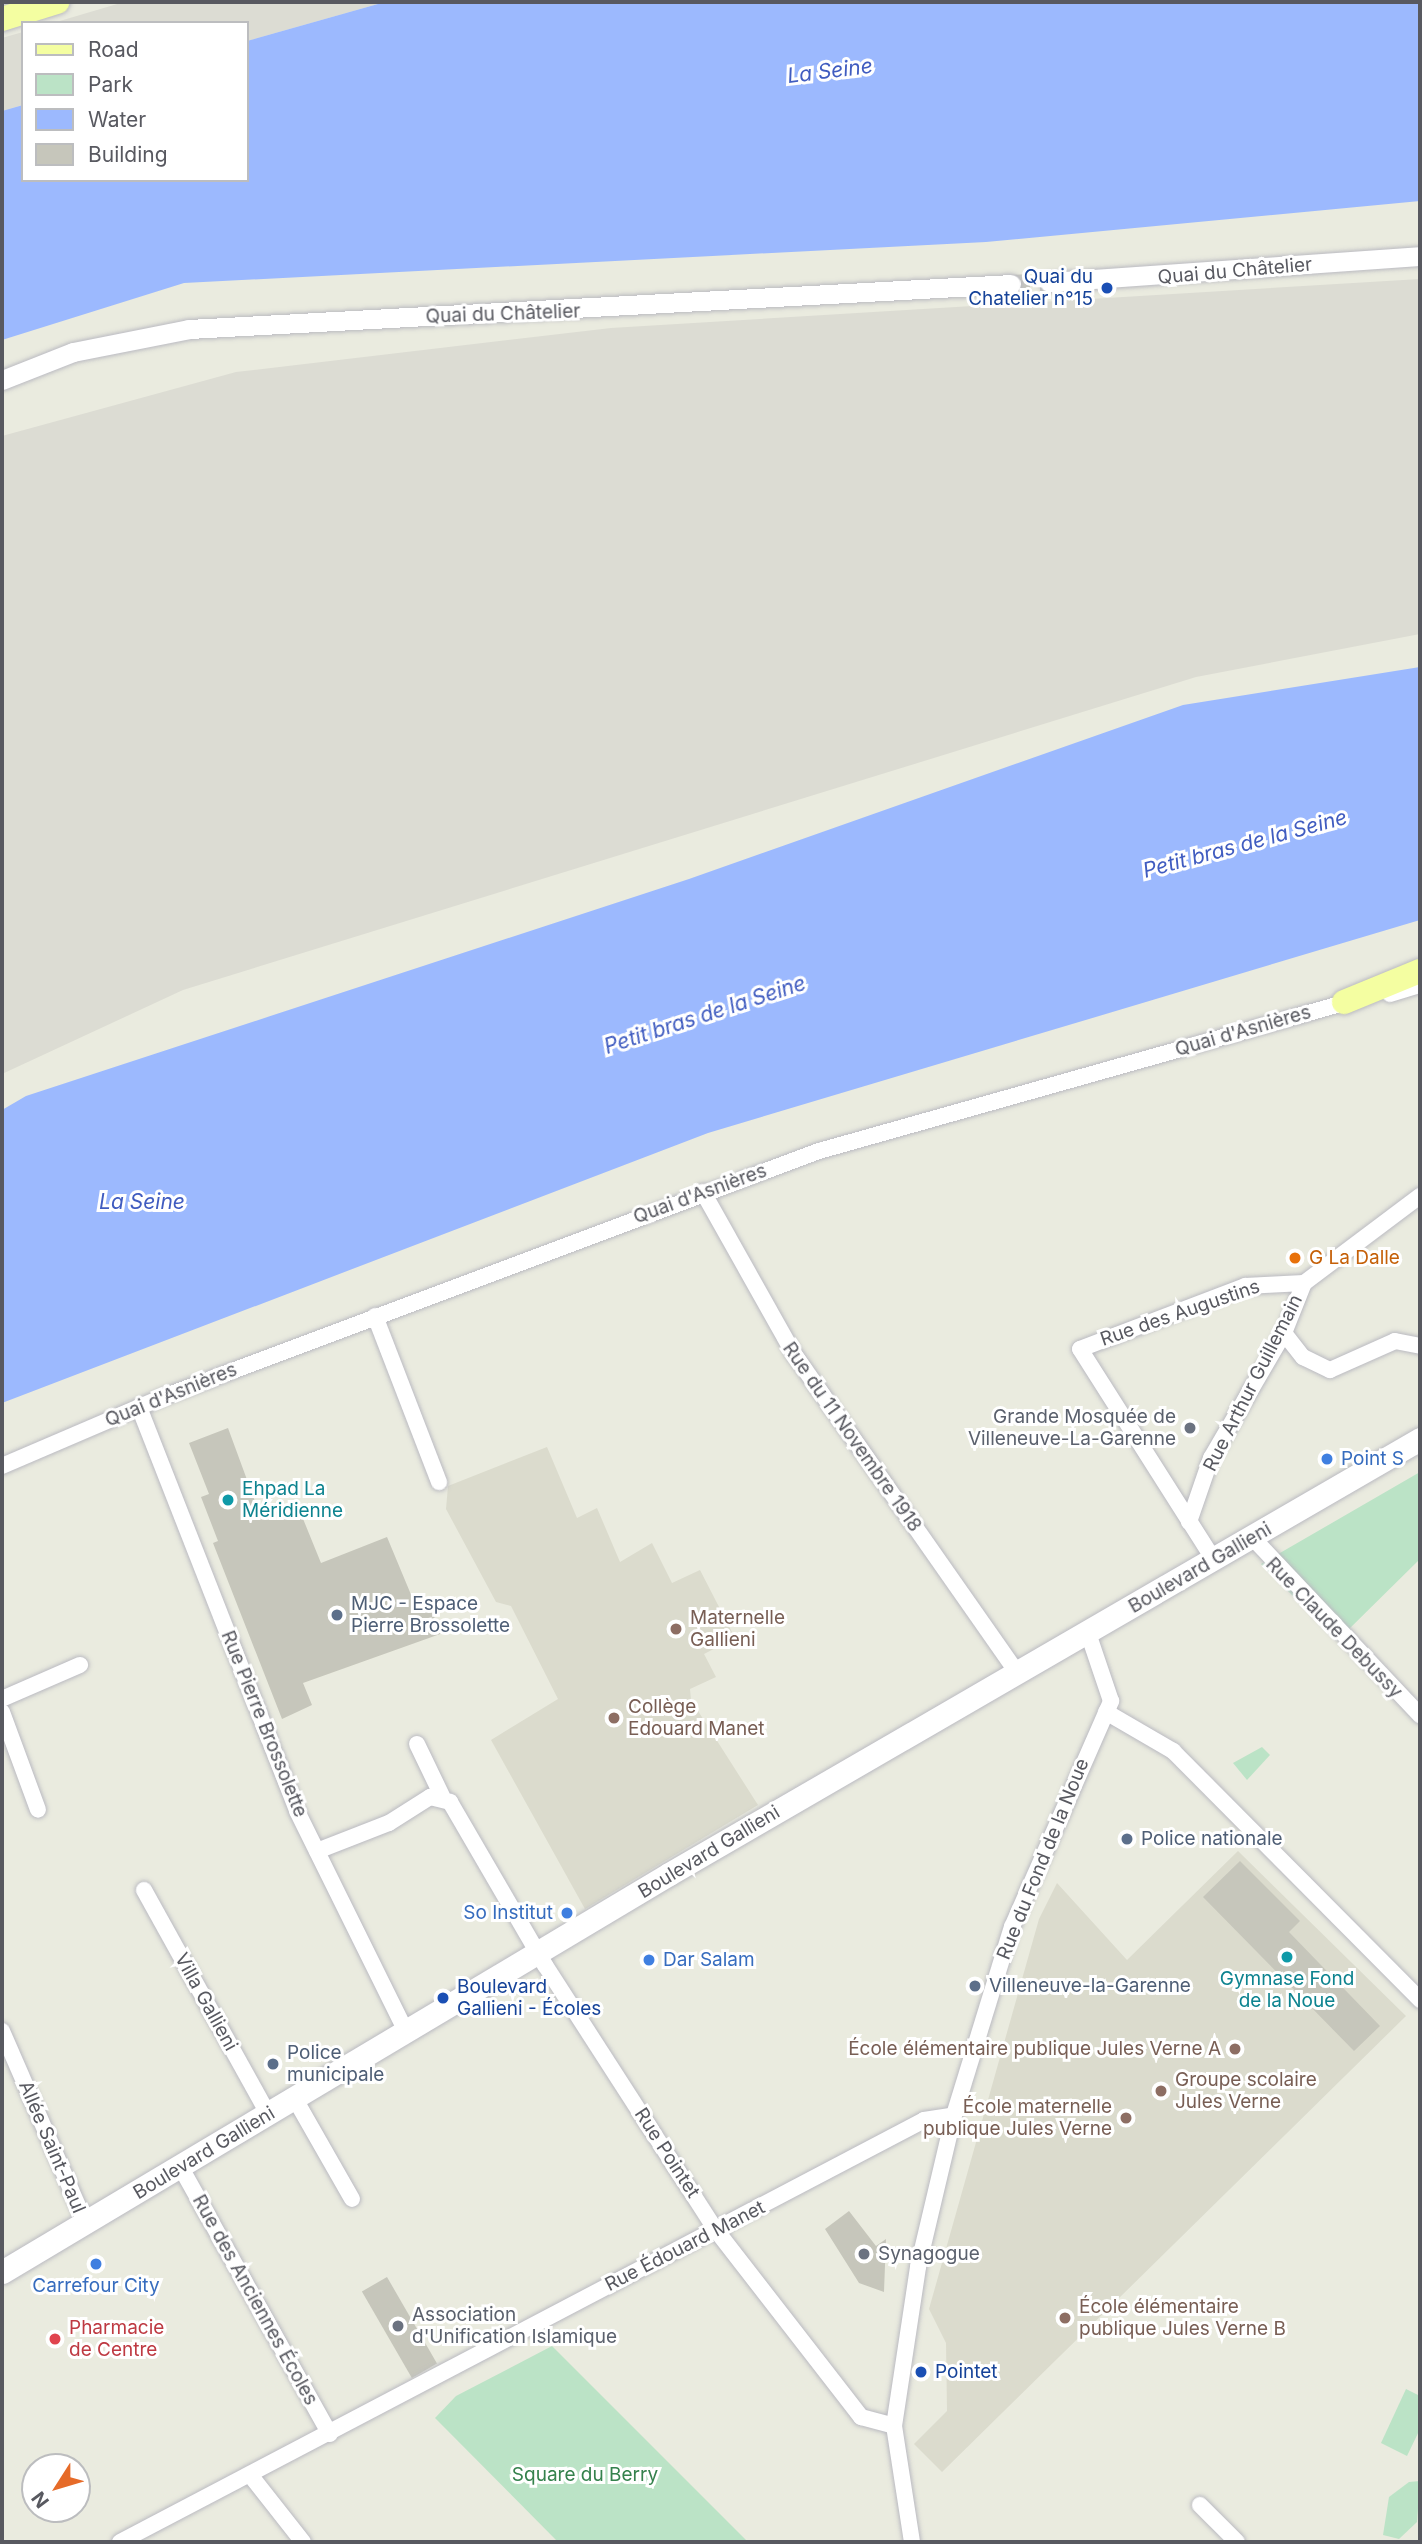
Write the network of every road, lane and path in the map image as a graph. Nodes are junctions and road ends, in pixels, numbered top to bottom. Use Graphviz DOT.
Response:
graph roads {
  1 [pos="57,2"];
  2 [pos="2,19"];
  3 [pos="1420,256"];
  4 [pos="1049,282"];
  5 [pos="1011,284"];
  6 [pos="2,380"];
  7 [pos="1420,971"];
  8 [pos="1420,985"];
  9 [pos="1344,1002"];
  10 [pos="703,1192"];
  11 [pos="1420,1196"];
  12 [pos="1304,1283"];
  13 [pos="375,1315"];
  14 [pos="1284,1333"];
  15 [pos="1420,1346"];
  16 [pos="139,1407"];
  17 [pos="1420,1439"];
  18 [pos="2,1466"];
  19 [pos="439,1482"];
  20 [pos="1189,1522"];
  21 [pos="1252,1537"];
  22 [pos="1214,1560"];
  23 [pos="1088,1633"];
  24 [pos="80,1665"];
  25 [pos="1017,1672"];
  26 [pos="2,1701"];
  27 [pos="1106,1712"];
  28 [pos="1420,1715"];
  29 [pos="417,1744"];
  30 [pos="442,1796"];
  31 [pos="38,1810"];
  32 [pos="317,1851"];
  33 [pos="144,1890"];
  34 [pos="538,1954"];
  35 [pos="1420,2000"];
  36 [pos="2,2031"];
  37 [pos="407,2034"];
  38 [pos="295,2099"];
  39 [pos="268,2114"];
  40 [pos="954,2115"];
  41 [pos="180,2166"];
  42 [pos="352,2199"];
  43 [pos="86,2224"];
  44 [pos="716,2230"];
  45 [pos="2,2272"];
  46 [pos="894,2426"];
  47 [pos="330,2434"];
  48 [pos="250,2476"];
  49 [pos="1200,2505"];
  50 [pos="120,2542"];
  51 [pos="303,2542"];
  52 [pos="912,2542"];
  53 [pos="1237,2542"];
  1 -- 2 [label="main road"];
  3 -- 4 [label="street, Quai du Châtelier"];
  5 -- 6 [label="street, Quai du Châtelier"];
  7 -- 9 [label="main road"];
  8 -- 9 [label="street, Quai d'Asnières"];
  9 -- 10 [label="street, Quai d'Asnières"];
  10 -- 13 [label="street, Quai d'Asnières"];
  10 -- 25 [label="street, Rue du 11 Novembre 1918"];
  11 -- 12 [label="street"];
  12 -- 14 [label="street, Rue Arthur Guillemain"];
  12 -- 20 [label="street, Rue des Augustins"];
  13 -- 16 [label="street, Quai d'Asnières"];
  13 -- 19 [label="street"];
  14 -- 15 [label="street"];
  14 -- 20 [label="street, Rue Arthur Guillemain"];
  16 -- 18 [label="street, Quai d'Asnières"];
  16 -- 32 [label="street, Rue Pierre Brossolette"];
  17 -- 21 [label="main road, Boulevard Gallieni"];
  20 -- 22 [label="street"];
  21 -- 22 [label="main road, Boulevard Gallieni"];
  21 -- 28 [label="street, Rue Claude Debussy"];
  22 -- 23 [label="main road, Boulevard Gallieni"];
  23 -- 25 [label="main road, Boulevard Gallieni"];
  23 -- 27 [label="street, Rue du Fond de la Noue"];
  24 -- 26 [label="street"];
  25 -- 34 [label="main road, Boulevard Gallieni"];
  26 -- 31 [label="street"];
  27 -- 35 [label="street"];
  27 -- 40 [label="street, Rue du Fond de la Noue"];
  29 -- 30 [label="street"];
  30 -- 32 [label="street"];
  30 -- 34 [label="street, Rue Pointet"];
  32 -- 37 [label="street, Rue Pierre Brossolette"];
  33 -- 39 [label="street, Villa Gallieni"];
  34 -- 37 [label="main road, Boulevard Gallieni"];
  34 -- 44 [label="street, Rue Pointet"];
  36 -- 43 [label="street, Allée Saint-Paul"];
  37 -- 38 [label="main road, Boulevard Gallieni"];
  38 -- 39 [label="main road, Boulevard Gallieni"];
  38 -- 42 [label="street"];
  39 -- 41 [label="main road, Boulevard Gallieni"];
  40 -- 44 [label="street, Rue Édouard Manet"];
  40 -- 46 [label="street, Rue du Fond de la Noue"];
  41 -- 43 [label="main road, Boulevard Gallieni"];
  41 -- 47 [label="street, Rue des Anciennes Écoles"];
  43 -- 45 [label="main road, Boulevard Gallieni"];
  44 -- 46 [label="street, Rue Pointet"];
  44 -- 47 [label="street, Rue Édouard Manet"];
  46 -- 52 [label="street, Rue du Fond de la Noue"];
  47 -- 48 [label="street, Rue Édouard Manet"];
  48 -- 50 [label="street, Rue Édouard Manet"];
  48 -- 51 [label="street"];
  49 -- 53 [label="street"];
}
